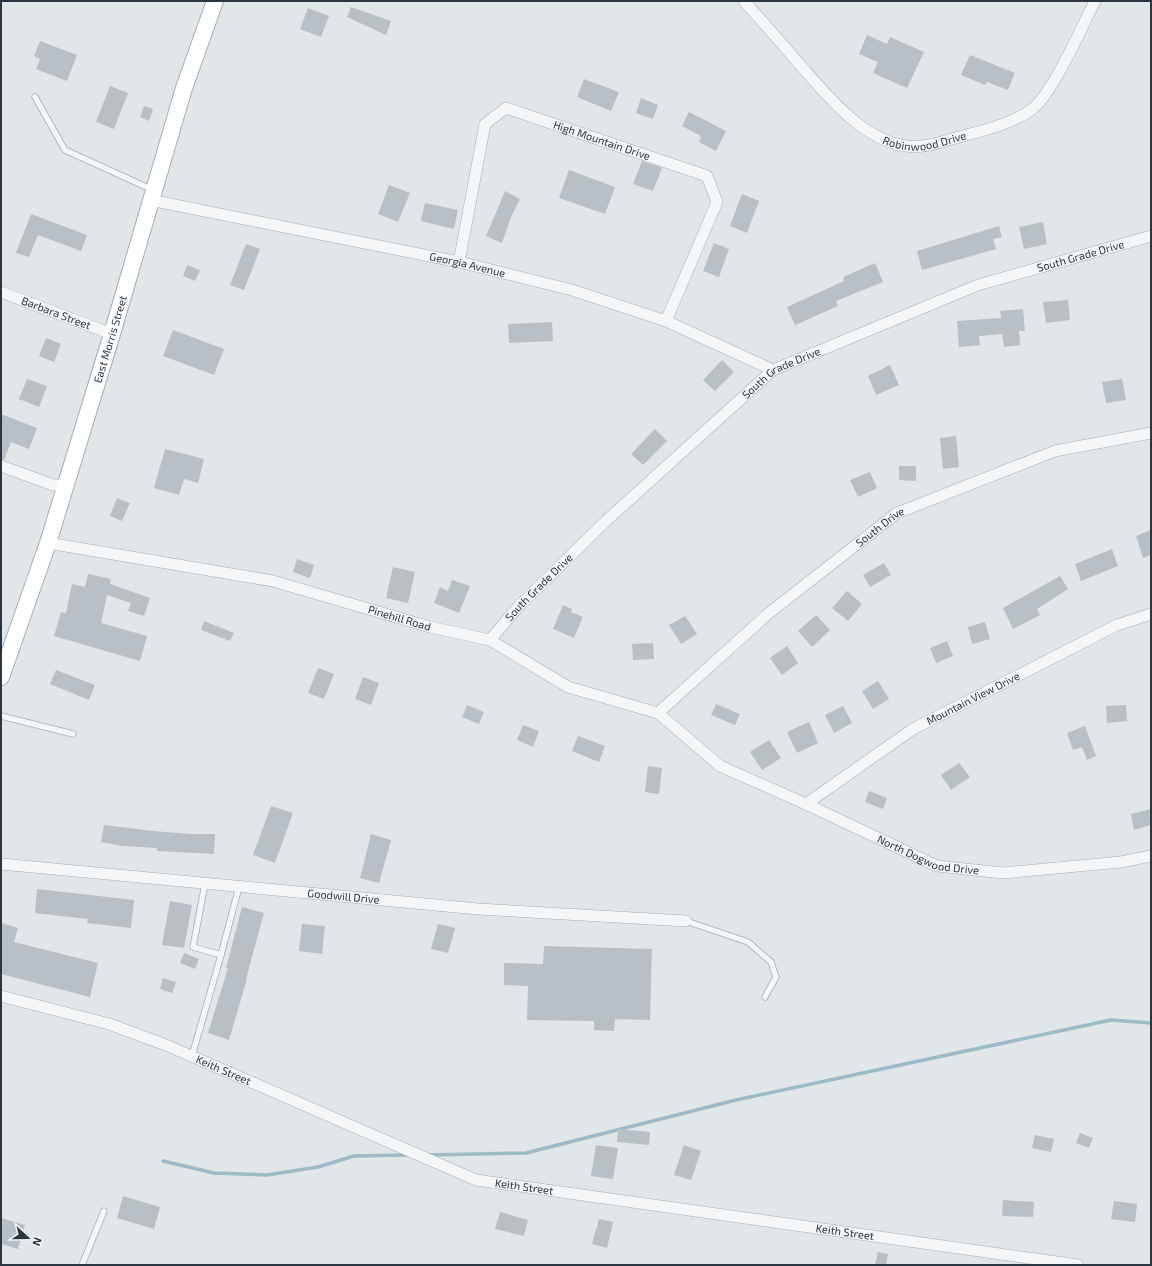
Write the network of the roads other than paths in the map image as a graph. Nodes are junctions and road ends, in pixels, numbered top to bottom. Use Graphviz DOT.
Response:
graph roads {
  1 [pos="215,1"];
  2 [pos="744,1"];
  3 [pos="1095,1"];
  4 [pos="35,97"];
  5 [pos="152,195"];
  6 [pos="1151,236"];
  7 [pos="459,262"];
  8 [pos="1,292"];
  9 [pos="666,321"];
  10 [pos="112,334"];
  11 [pos="773,370"];
  12 [pos="1151,433"];
  13 [pos="1,466"];
  14 [pos="66,485"];
  15 [pos="48,543"];
  16 [pos="1149,617"];
  17 [pos="490,640"];
  18 [pos="1,677"];
  19 [pos="658,713"];
  20 [pos="1,716"];
  21 [pos="73,734"];
  22 [pos="720,766"];
  23 [pos="806,804"];
  24 [pos="1151,856"];
  25 [pos="1,864"];
  26 [pos="205,884"];
  27 [pos="239,887"];
  28 [pos="686,921"];
  29 [pos="221,955"];
  30 [pos="1,996"];
  31 [pos="766,997"];
  32 [pos="192,1056"];
  33 [pos="104,1211"];
  34 [pos="82,1265"];
  35 [pos="1078,1265"];
  1 -- 5 [label="main road, East Morris Street"];
  2 -- 3 [label="street, Robinwood Drive"];
  4 -- 5 [label="lane"];
  5 -- 7 [label="street, Georgia Avenue"];
  5 -- 10 [label="main road, East Morris Street"];
  6 -- 11 [label="street, South Grade Drive"];
  7 -- 9 [label="street, Georgia Avenue"];
  7 -- 9 [label="street, High Mountain Drive"];
  8 -- 10 [label="street, Barbara Street"];
  9 -- 11 [label="street, Georgia Avenue"];
  10 -- 14 [label="main road, East Morris Street"];
  11 -- 17 [label="street, South Grade Drive"];
  12 -- 19 [label="street, South Drive"];
  13 -- 14 [label="street"];
  14 -- 15 [label="main road, East Morris Street"];
  15 -- 17 [label="street, Pinehill Road"];
  15 -- 18 [label="main road, East Morris Street"];
  16 -- 23 [label="street, Mountain View Drive"];
  17 -- 19 [label="street, Pinehill Road"];
  19 -- 22 [label="street, Pinehill Road"];
  20 -- 21 [label="lane"];
  22 -- 23 [label="street, North Dogwood Drive"];
  23 -- 24 [label="street, North Dogwood Drive"];
  25 -- 26 [label="street, Goodwill Drive"];
  26 -- 27 [label="street, Goodwill Drive"];
  26 -- 29 [label="lane"];
  27 -- 28 [label="street, Goodwill Drive"];
  27 -- 29 [label="lane"];
  28 -- 31 [label="lane"];
  29 -- 32 [label="lane"];
  30 -- 32 [label="street, Keith Street"];
  32 -- 35 [label="street, Keith Street"];
  33 -- 34 [label="lane"];
}
